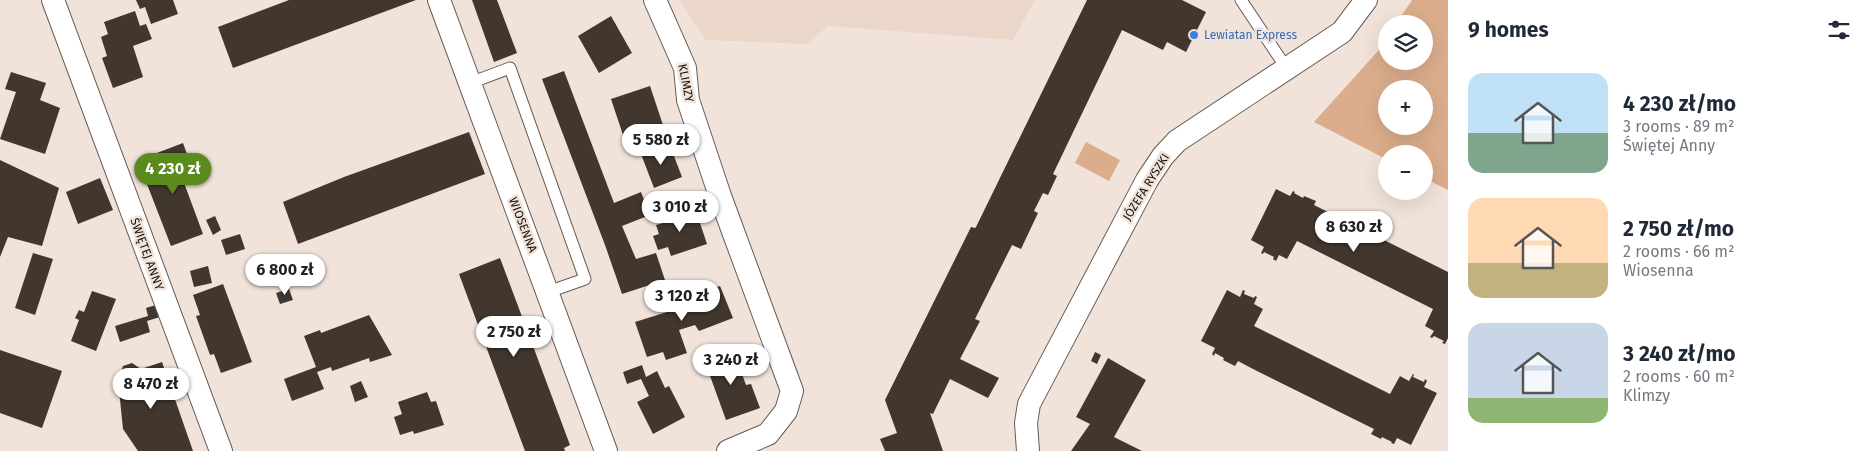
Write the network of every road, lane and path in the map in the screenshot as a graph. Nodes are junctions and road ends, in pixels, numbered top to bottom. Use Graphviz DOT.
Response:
graph roads {
  1 [pos="53,0"];
  2 [pos="439,0"];
  3 [pos="655,0"];
  4 [pos="1241,0"];
  5 [pos="1366,0"];
  6 [pos="1287,69"];
  7 [pos="470,83"];
  8 [pos="548,292"];
  9 [pos="221,451"];
  10 [pos="606,451"];
  11 [pos="728,451"];
  12 [pos="1028,451"];
  1 -- 9 [label="street, ŚWIĘTEJ ANNY"];
  2 -- 7 [label="street, WIOSENNA"];
  3 -- 11 [label="street, KLIMZY"];
  4 -- 6 [label="lane"];
  5 -- 6 [label="street, JÓZEFA RYSZKI"];
  6 -- 12 [label="street, JÓZEFA RYSZKI"];
  7 -- 8 [label="street, WIOSENNA"];
  7 -- 8 [label="lane"];
  8 -- 10 [label="street, WIOSENNA"];
}
